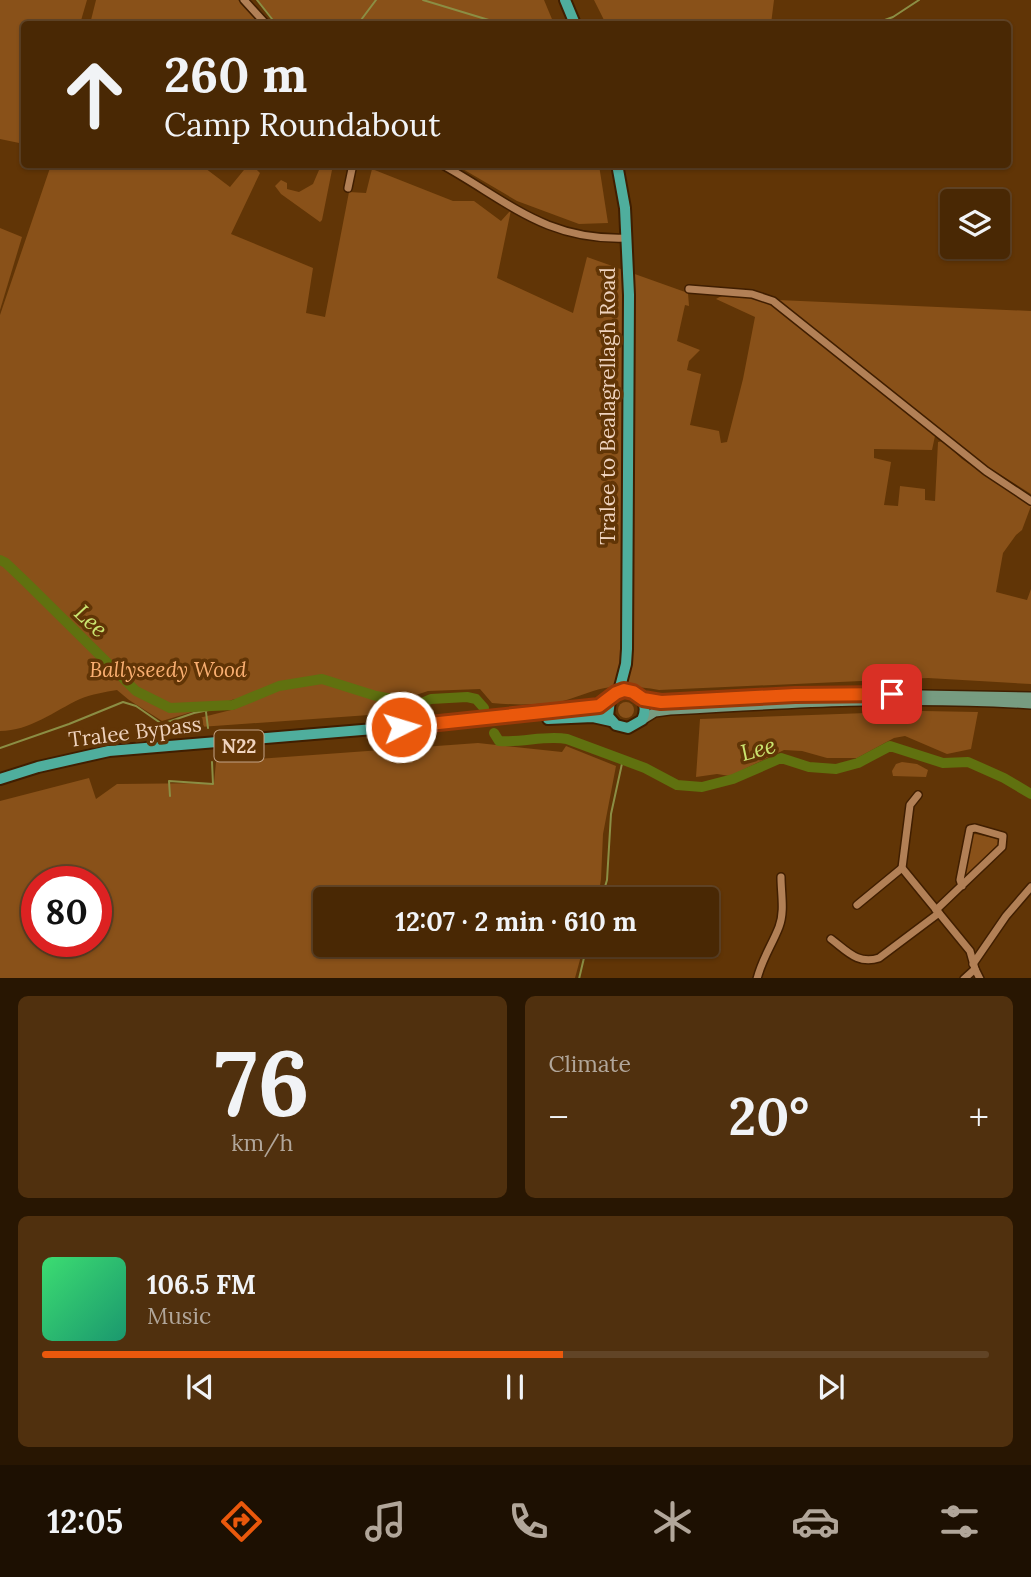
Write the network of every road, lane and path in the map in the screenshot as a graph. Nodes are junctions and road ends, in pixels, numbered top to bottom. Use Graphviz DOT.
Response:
graph roads {
  1 [pos="244,0"];
  2 [pos="565,0"];
  3 [pos="263,21"];
  4 [pos="574,21"];
  5 [pos="352,168"];
  6 [pos="448,168"];
  7 [pos="618,168"];
  8 [pos="348,188"];
  9 [pos="627,238"];
  10 [pos="689,289"];
  11 [pos="1031,500"];
  12 [pos="627,649"];
  13 [pos="619,691"];
  14 [pos="638,695"];
  15 [pos="1031,697"];
  16 [pos="610,700"];
  17 [pos="1031,704"];
  18 [pos="498,720"];
  19 [pos="642,720"];
  20 [pos="611,721"];
  21 [pos="481,722"];
  22 [pos="0,779"];
  23 [pos="0,787"];
  24 [pos="918,796"];
  25 [pos="902,868"];
  26 [pos="782,877"];
  27 [pos="962,886"];
  28 [pos="1031,887"];
  29 [pos="857,905"];
  30 [pos="937,911"];
  31 [pos="831,939"];
  32 [pos="974,966"];
  33 [pos="757,978"];
  34 [pos="964,978"];
  35 [pos="980,978"];
  1 -- 3 [label="street"];
  2 -- 4 [label="highway"];
  5 -- 8 [label="street"];
  6 -- 9 [label="street"];
  7 -- 9 [label="highway, Tralee to Bealagrellagh Road"];
  9 -- 12 [label="highway, Tralee to Bealagrellagh Road"];
  10 -- 11 [label="street"];
  12 -- 13 [label="highway, Tralee to Bealagrellagh Road"];
  12 -- 14 [label="highway, Tralee to Bealagrellagh Road"];
  13 -- 14 [label="highway"];
  13 -- 16 [label="highway"];
  14 -- 15 [label="main road"];
  14 -- 19 [label="highway"];
  16 -- 18 [label="highway, Tralee Bypass / N22"];
  16 -- 20 [label="highway"];
  17 -- 19 [label="main road"];
  18 -- 20 [label="highway, Tralee Bypass / N22"];
  18 -- 21 [label="highway, Tralee Bypass / N22"];
  19 -- 20 [label="highway, N22"];
  21 -- 22 [label="highway, Tralee Bypass / N22"];
  21 -- 23 [label="highway, Tralee Bypass / N22"];
  24 -- 25 [label="street"];
  25 -- 29 [label="street"];
  25 -- 30 [label="street"];
  26 -- 33 [label="street"];
  27 -- 27 [label="street"];
  27 -- 30 [label="street"];
  28 -- 32 [label="street"];
  30 -- 31 [label="street"];
  30 -- 32 [label="street"];
  32 -- 34 [label="street"];
  32 -- 35 [label="street"];
}
